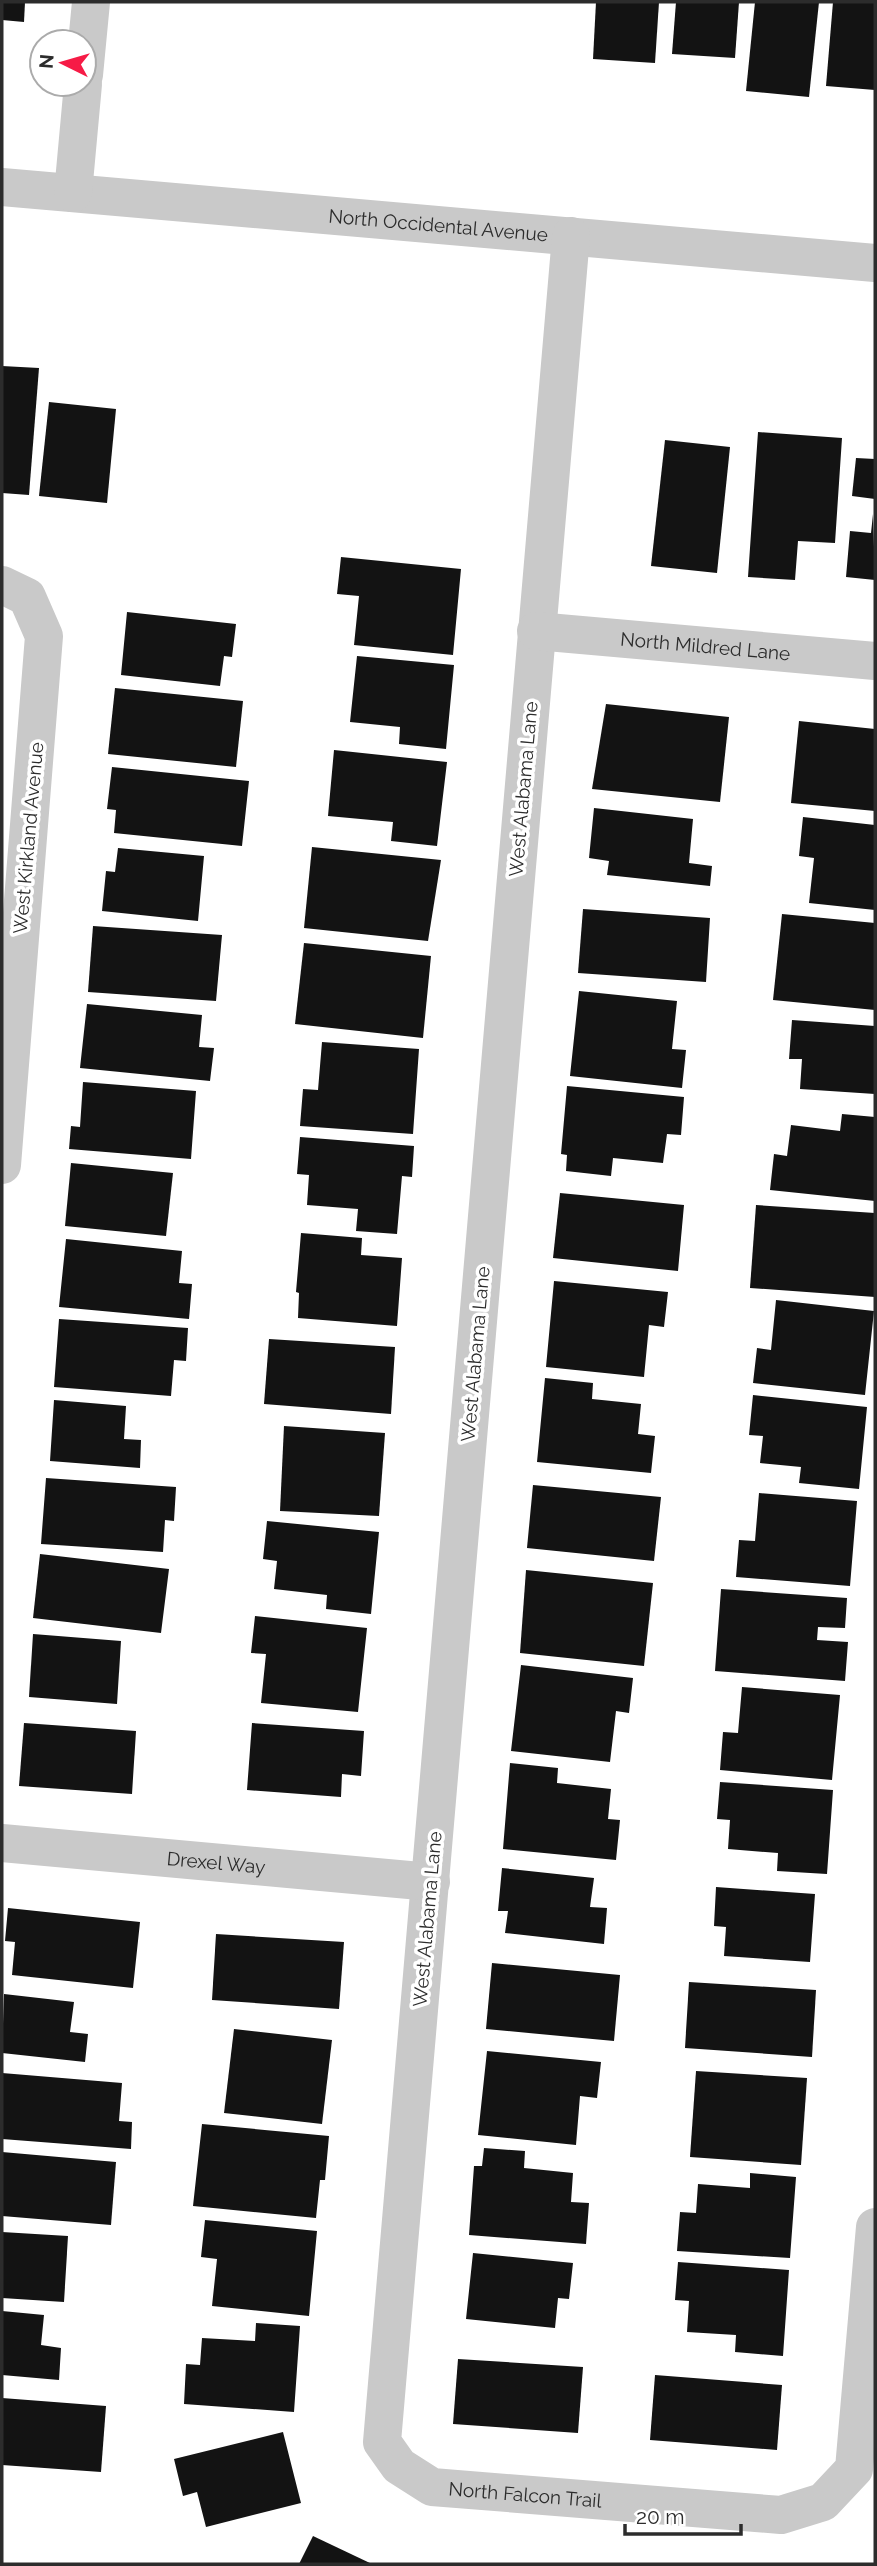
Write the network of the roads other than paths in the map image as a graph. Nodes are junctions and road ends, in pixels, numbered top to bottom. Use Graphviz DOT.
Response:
graph roads {
  1 [pos="91,2"];
  2 [pos="89,28"];
  3 [pos="82,98"];
  4 [pos="2,187"];
  5 [pos="74,193"];
  6 [pos="571,236"];
  7 [pos="875,263"];
  8 [pos="15,591"];
  9 [pos="536,631"];
  10 [pos="875,661"];
  11 [pos="2,1165"];
  12 [pos="2,1843"];
  13 [pos="431,1882"];
  14 [pos="875,2227"];
  15 [pos="399,2466"];
  1 -- 2 [label="street"];
  3 -- 5 [label="street"];
  4 -- 5 [label="street, North Occidental Avenue"];
  5 -- 6 [label="street, North Occidental Avenue"];
  6 -- 7 [label="street, North Occidental Avenue"];
  6 -- 9 [label="street, West Alabama Lane"];
  8 -- 11 [label="street, West Kirkland Avenue"];
  9 -- 10 [label="street, North Mildred Lane"];
  9 -- 13 [label="street, West Alabama Lane"];
  12 -- 13 [label="street, Drexel Way"];
  13 -- 15 [label="street, West Alabama Lane"];
  14 -- 15 [label="street, North Falcon Trail"];
}
